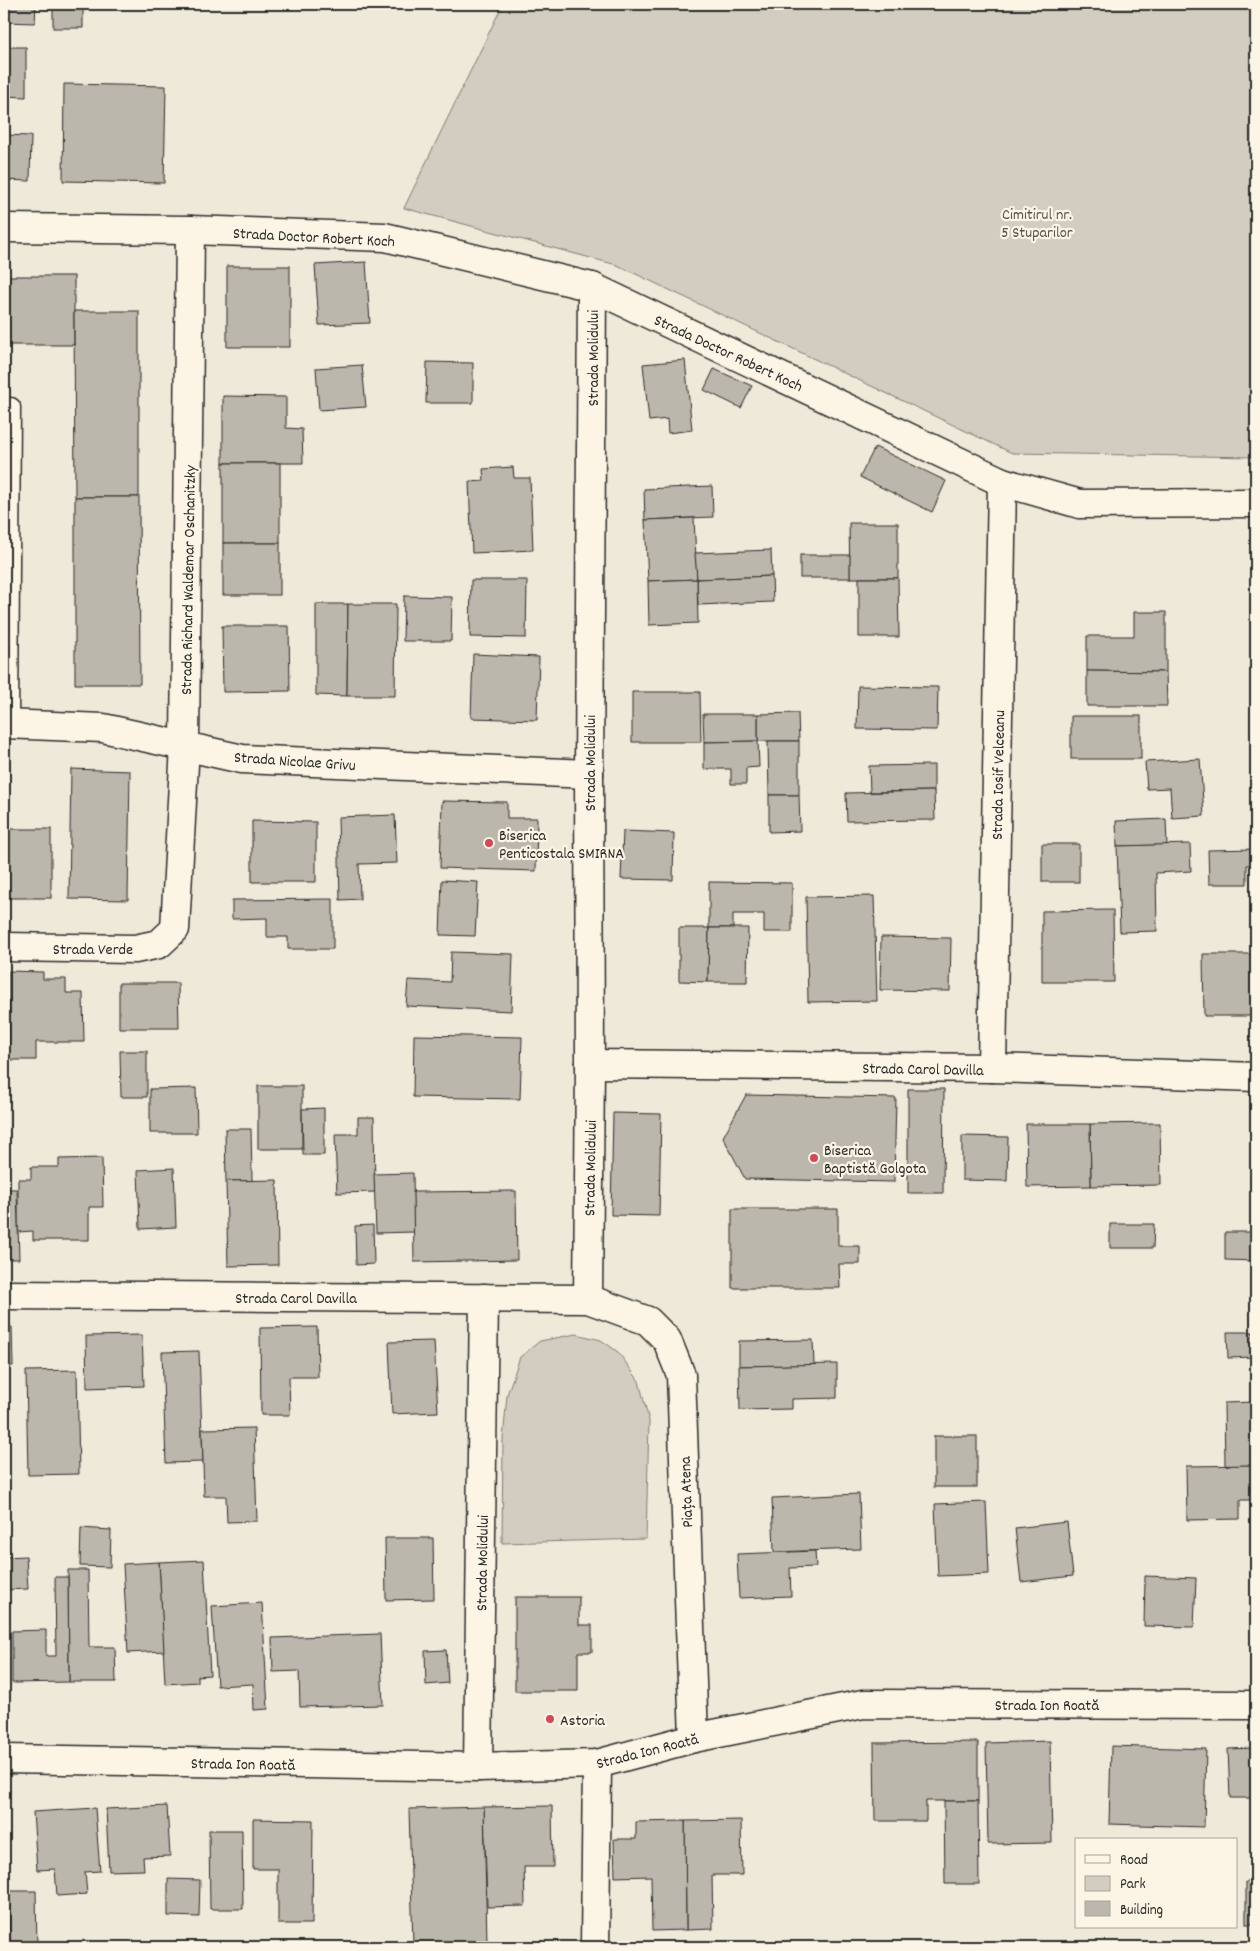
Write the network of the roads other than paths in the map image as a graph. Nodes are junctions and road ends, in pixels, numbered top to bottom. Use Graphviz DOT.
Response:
graph roads {
  1 [pos="4,228"];
  2 [pos="190,230"];
  3 [pos="592,288"];
  4 [pos="11,407"];
  5 [pos="1002,482"];
  6 [pos="1256,503"];
  7 [pos="7,522"];
  8 [pos="6,724"];
  9 [pos="185,746"];
  10 [pos="589,774"];
  11 [pos="175,929"];
  12 [pos="4,946"];
  13 [pos="590,1064"];
  14 [pos="992,1068"];
  15 [pos="1256,1077"];
  16 [pos="4,1295"];
  17 [pos="484,1298"];
  18 [pos="588,1299"];
  19 [pos="1256,1704"];
  20 [pos="694,1738"];
  21 [pos="4,1759"];
  22 [pos="597,1764"];
  23 [pos="478,1767"];
  24 [pos="595,1947"];
  1 -- 2 [label="street, Strada Doctor Robert Koch"];
  2 -- 3 [label="street, Strada Doctor Robert Koch"];
  2 -- 9 [label="street, Strada Richard Waldemar Oschanitzky"];
  3 -- 5 [label="street, Strada Doctor Robert Koch"];
  3 -- 10 [label="street, Strada Molidului"];
  4 -- 7 [label="lane"];
  5 -- 6 [label="street, Strada Doctor Robert Koch"];
  5 -- 14 [label="street, Strada Iosif Velceanu"];
  7 -- 8 [label="lane"];
  8 -- 9 [label="street, Strada Nicolae Grivu"];
  9 -- 10 [label="street, Strada Nicolae Grivu"];
  9 -- 11 [label="street, Strada Richard Waldemar Oschanitzky"];
  10 -- 13 [label="street, Strada Molidului"];
  11 -- 12 [label="street, Strada Verde"];
  13 -- 14 [label="street, Strada Carol Davilla"];
  13 -- 18 [label="street, Strada Molidului"];
  14 -- 15 [label="street, Strada Carol Davilla"];
  16 -- 17 [label="street, Strada Carol Davilla"];
  17 -- 18 [label="street, Strada Carol Davilla"];
  17 -- 23 [label="street, Strada Molidului"];
  18 -- 20 [label="street, Piața Atena"];
  19 -- 20 [label="street, Strada Ion Roată"];
  20 -- 22 [label="street, Strada Ion Roată"];
  21 -- 23 [label="street, Strada Ion Roată"];
  22 -- 23 [label="street, Strada Ion Roată"];
  22 -- 24 [label="street"];
}
